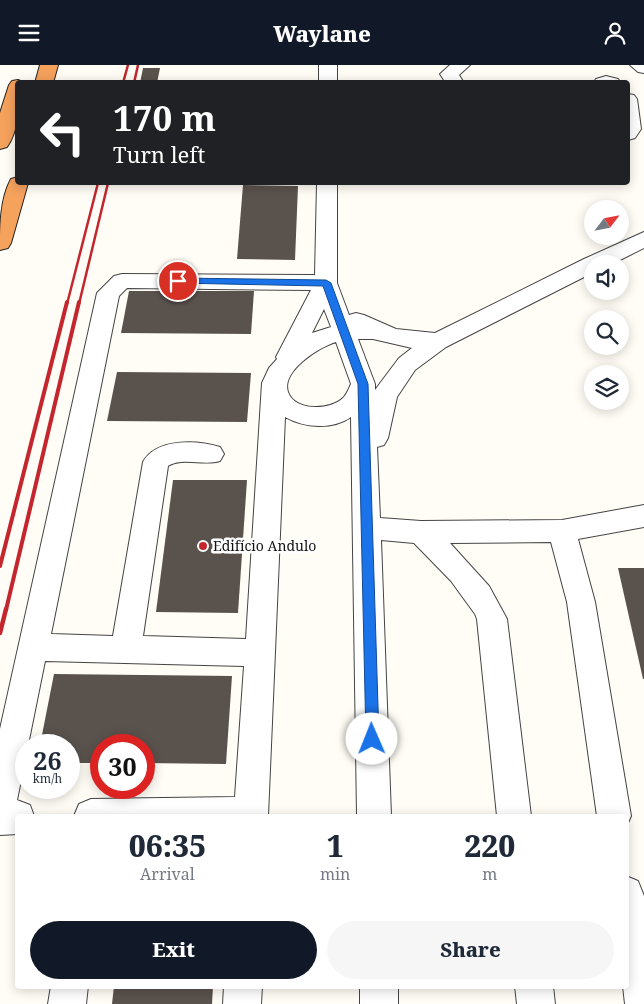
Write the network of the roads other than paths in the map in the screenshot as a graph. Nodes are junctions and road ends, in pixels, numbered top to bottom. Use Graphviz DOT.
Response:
graph roads {
  1 [pos="24,65"];
  2 [pos="49,65"];
  3 [pos="328,65"];
  4 [pos="461,65"];
  5 [pos="639,65"];
  6 [pos="644,68"];
  7 [pos="19,80"];
  8 [pos="45,80"];
  9 [pos="328,80"];
  10 [pos="453,80"];
  11 [pos="15,94"];
  12 [pos="630,114"];
  13 [pos="630,132"];
  14 [pos="0,143"];
  15 [pos="17,185"];
  16 [pos="327,185"];
  17 [pos="644,239"];
  18 [pos="0,243"];
  19 [pos="611,255"];
  20 [pos="584,268"];
  21 [pos="326,283"];
  22 [pos="343,331"];
  23 [pos="372,331"];
  24 [pos="438,341"];
  25 [pos="280,373"];
  26 [pos="362,379"];
  27 [pos="211,454"];
  28 [pos="366,477"];
  29 [pos="644,516"];
  30 [pos="367,528"];
  31 [pos="562,531"];
  32 [pos="421,532"];
  33 [pos="33,647"];
  34 [pos="126,649"];
  35 [pos="260,653"];
  36 [pos="0,804"];
  37 [pos="251,814"];
  38 [pos="374,814"];
  39 [pos="514,814"];
  40 [pos="614,814"];
  41 [pos="15,817"];
  42 [pos="0,818"];
  43 [pos="629,912"];
  44 [pos="70,989"];
  45 [pos="243,989"];
  46 [pos="379,989"];
  47 [pos="534,989"];
  48 [pos="67,1004"];
  49 [pos="242,1004"];
  50 [pos="379,1004"];
  51 [pos="536,1004"];
  52 [pos="644,1004"];
  1 -- 7 [label="highway"];
  2 -- 8 [label="highway"];
  3 -- 9 [label="street"];
  4 -- 10 [label="street"];
  5 -- 6 [label="street"];
  11 -- 14 [label="highway"];
  12 -- 13 [label="street"];
  15 -- 18 [label="highway"];
  16 -- 21 [label="street"];
  17 -- 19 [label="street"];
  20 -- 24 [label="street"];
  21 -- 22 [label="street"];
  21 -- 23 [label="street"];
  21 -- 25 [label="street"];
  21 -- 33 [label="street"];
  22 -- 23 [label="street"];
  22 -- 25 [label="street"];
  22 -- 26 [label="street"];
  23 -- 24 [label="street"];
  24 -- 28 [label="street"];
  25 -- 26 [label="street"];
  25 -- 26 [label="street"];
  25 -- 35 [label="street"];
  26 -- 28 [label="street"];
  27 -- 34 [label="street"];
  28 -- 30 [label="street"];
  29 -- 31 [label="street"];
  30 -- 32 [label="street"];
  30 -- 38 [label="street"];
  31 -- 32 [label="street"];
  31 -- 40 [label="street"];
  32 -- 39 [label="street"];
  33 -- 34 [label="street"];
  33 -- 36 [label="street"];
  34 -- 35 [label="street"];
  35 -- 37 [label="street"];
  41 -- 42 [label="street"];
  43 -- 52 [label="street"];
  44 -- 48 [label="street"];
  45 -- 49 [label="street"];
  46 -- 50 [label="street"];
  47 -- 51 [label="street"];
}
